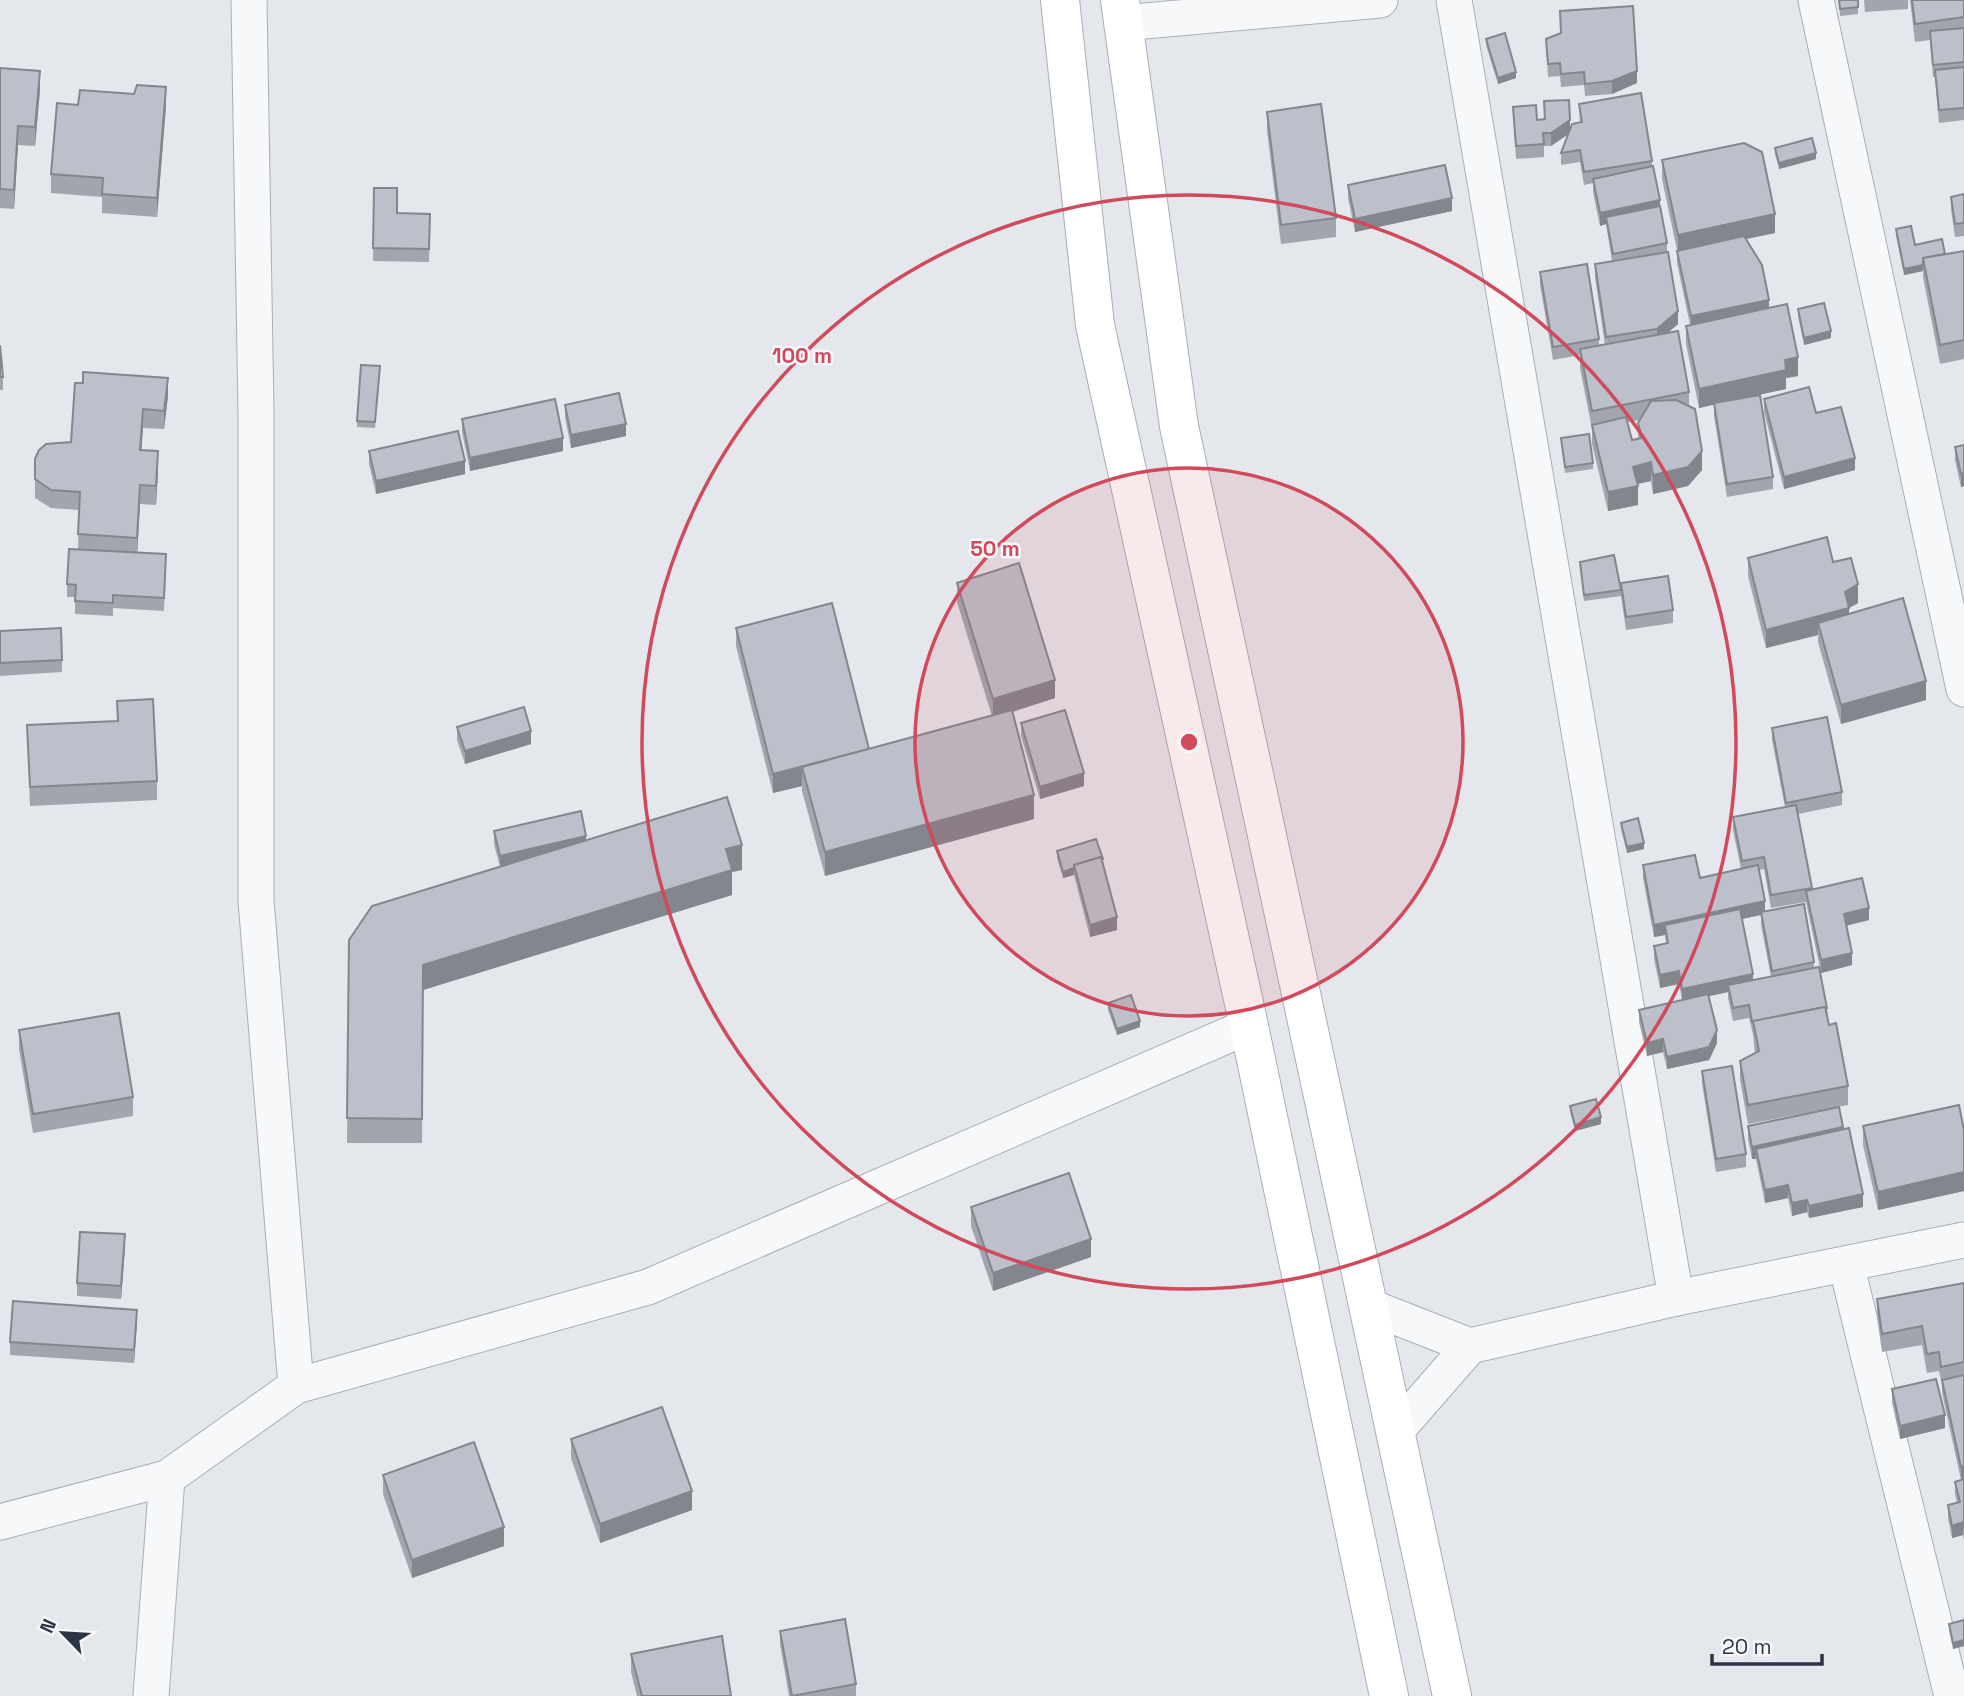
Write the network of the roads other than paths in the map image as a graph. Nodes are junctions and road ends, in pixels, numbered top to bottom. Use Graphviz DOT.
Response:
graph roads {
  1 [pos="249,0"];
  2 [pos="1060,0"];
  3 [pos="1380,0"];
  4 [pos="1454,0"];
  5 [pos="1816,0"];
  6 [pos="1121,11"];
  7 [pos="1964,689"];
  8 [pos="1249,1026"];
  9 [pos="1964,1240"];
  10 [pos="1846,1264"];
  11 [pos="1676,1298"];
  12 [pos="1368,1306"];
  13 [pos="1470,1346"];
  14 [pos="296,1386"];
  15 [pos="1395,1432"];
  16 [pos="167,1478"];
  17 [pos="0,1522"];
  18 [pos="151,1696"];
  19 [pos="1390,1696"];
  20 [pos="1452,1696"];
  21 [pos="1952,1696"];
  1 -- 14 [label="street"];
  2 -- 8 [label="main road"];
  3 -- 6 [label="street"];
  4 -- 11 [label="street"];
  5 -- 7 [label="street"];
  6 -- 12 [label="main road"];
  8 -- 14 [label="street"];
  8 -- 19 [label="main road"];
  9 -- 10 [label="street"];
  10 -- 11 [label="street"];
  10 -- 21 [label="street"];
  11 -- 13 [label="street"];
  12 -- 13 [label="street"];
  12 -- 15 [label="main road"];
  13 -- 15 [label="street"];
  14 -- 16 [label="street"];
  15 -- 20 [label="main road"];
  16 -- 17 [label="street"];
  16 -- 18 [label="street"];
}
